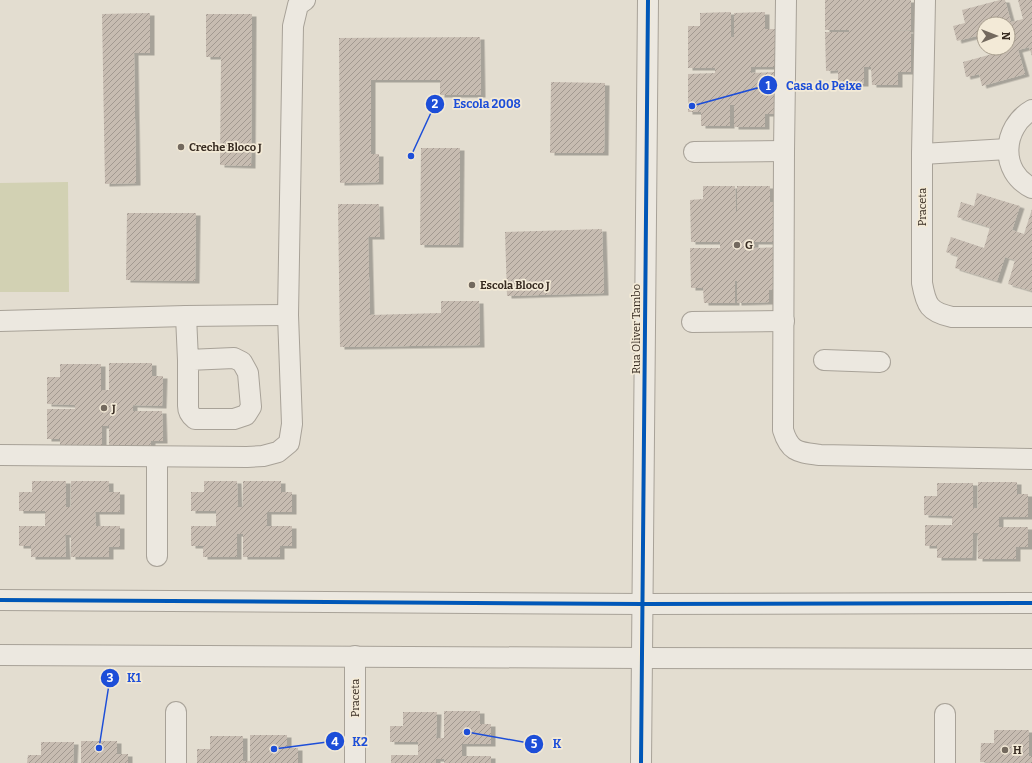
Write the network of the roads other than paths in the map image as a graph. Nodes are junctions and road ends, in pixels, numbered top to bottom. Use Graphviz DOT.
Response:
graph roads {
  1 [pos="648,0"];
  2 [pos="786,0"];
  3 [pos="925,0"];
  4 [pos="302,2"];
  5 [pos="1032,110"];
  6 [pos="1008,148"];
  7 [pos="784,151"];
  8 [pos="694,152"];
  9 [pos="922,154"];
  10 [pos="1032,188"];
  11 [pos="288,315"];
  12 [pos="186,316"];
  13 [pos="1032,317"];
  14 [pos="0,321"];
  15 [pos="784,321"];
  16 [pos="692,322"];
  17 [pos="188,360"];
  18 [pos="824,360"];
  19 [pos="880,362"];
  20 [pos="0,455"];
  21 [pos="157,457"];
  22 [pos="1032,459"];
  23 [pos="157,556"];
  24 [pos="0,600"];
  25 [pos="1032,603"];
  26 [pos="643,604"];
  27 [pos="0,655"];
  28 [pos="355,656"];
  29 [pos="642,658"];
  30 [pos="1032,659"];
  31 [pos="176,712"];
  32 [pos="945,714"];
  33 [pos="176,763"];
  34 [pos="355,763"];
  35 [pos="641,763"];
  36 [pos="945,763"];
  1 -- 26 [label="street, Rua Oliver Tambo"];
  2 -- 7 [label="street"];
  3 -- 9 [label="street, Praceta"];
  4 -- 11 [label="street"];
  5 -- 6 [label="street"];
  6 -- 9 [label="street"];
  6 -- 10 [label="street"];
  7 -- 8 [label="street"];
  7 -- 15 [label="street"];
  9 -- 13 [label="street, Praceta"];
  11 -- 12 [label="street"];
  11 -- 21 [label="street"];
  12 -- 14 [label="street"];
  12 -- 17 [label="street"];
  15 -- 16 [label="street"];
  15 -- 22 [label="street"];
  18 -- 19 [label="street"];
  20 -- 21 [label="street"];
  21 -- 23 [label="street"];
  24 -- 26 [label="street"];
  25 -- 26 [label="street"];
  26 -- 29 [label="street, Rua Oliver Tambo"];
  27 -- 28 [label="street"];
  28 -- 29 [label="street"];
  28 -- 34 [label="street, Praceta"];
  29 -- 30 [label="street"];
  29 -- 35 [label="street, Rua Oliver Tambo"];
  31 -- 33 [label="street"];
  32 -- 36 [label="street"];
}
